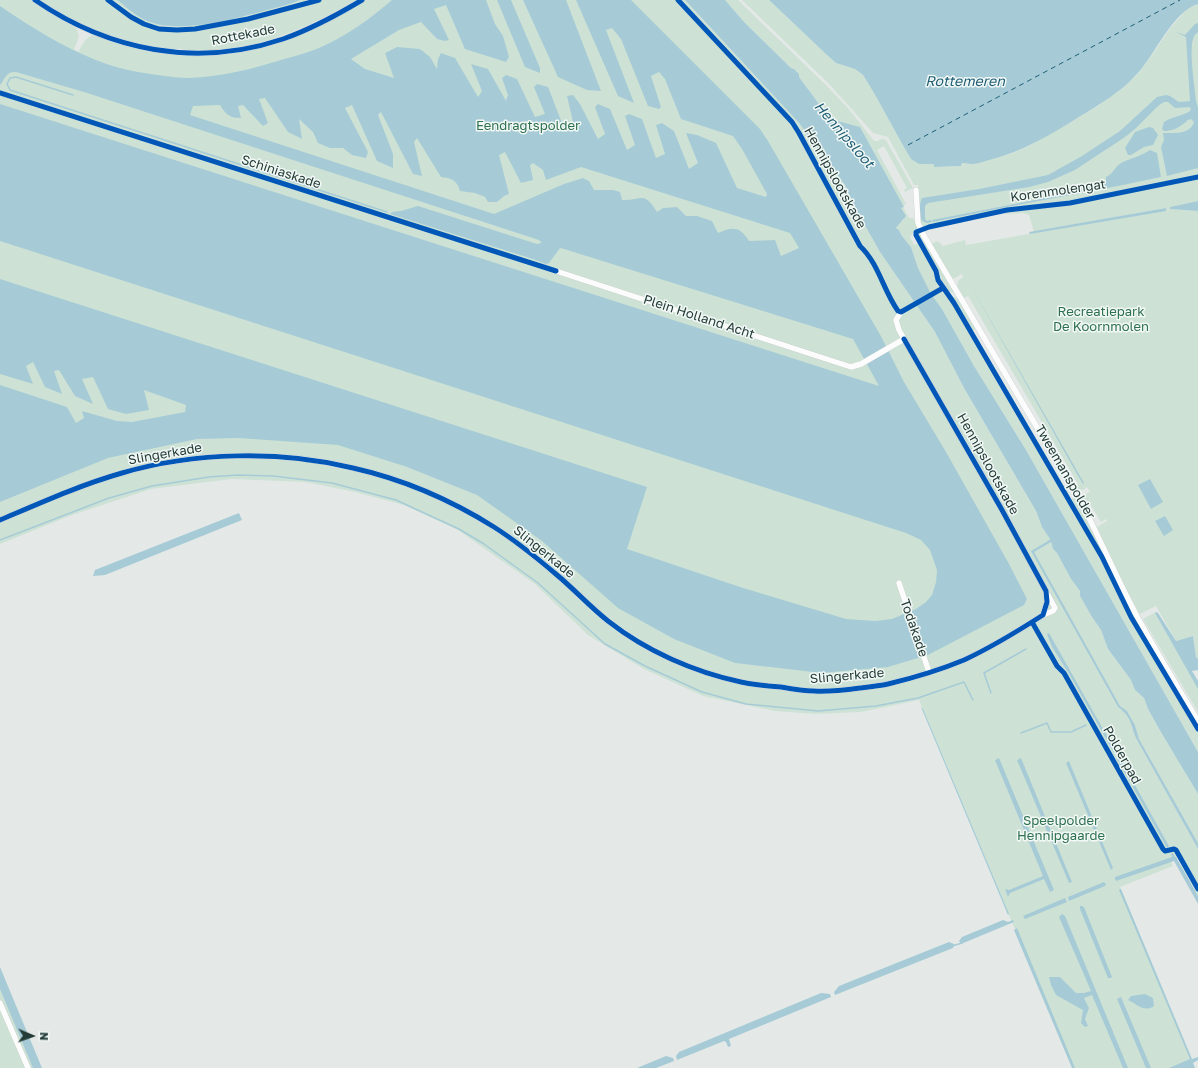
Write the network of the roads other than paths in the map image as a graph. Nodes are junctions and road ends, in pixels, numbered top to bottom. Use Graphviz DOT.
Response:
graph roads {
  1 [pos="35,0"];
  2 [pos="362,0"];
  3 [pos="916,190"];
  4 [pos="556,271"];
  5 [pos="901,312"];
  6 [pos="904,339"];
  7 [pos="0,520"];
  8 [pos="899,583"];
  9 [pos="1046,592"];
  10 [pos="1042,615"];
  11 [pos="929,672"];
  12 [pos="1198,721"];
  13 [pos="0,1003"];
  14 [pos="28,1068"];
  1 -- 2 [label="street, Rottekade"];
  3 -- 12 [label="street, Tweemanspolder"];
  4 -- 6 [label="street, Plein Holland Acht"];
  5 -- 6 [label="street, Hennipslootskade"];
  6 -- 9 [label="street, Hennipslootskade"];
  7 -- 11 [label="street, Slingerkade"];
  8 -- 11 [label="street, Todakade"];
  9 -- 10 [label="street, Hennipslootskade"];
  9 -- 10 [label="street, Slingerkade"];
  10 -- 11 [label="street, Slingerkade"];
  13 -- 14 [label="street"];
}
